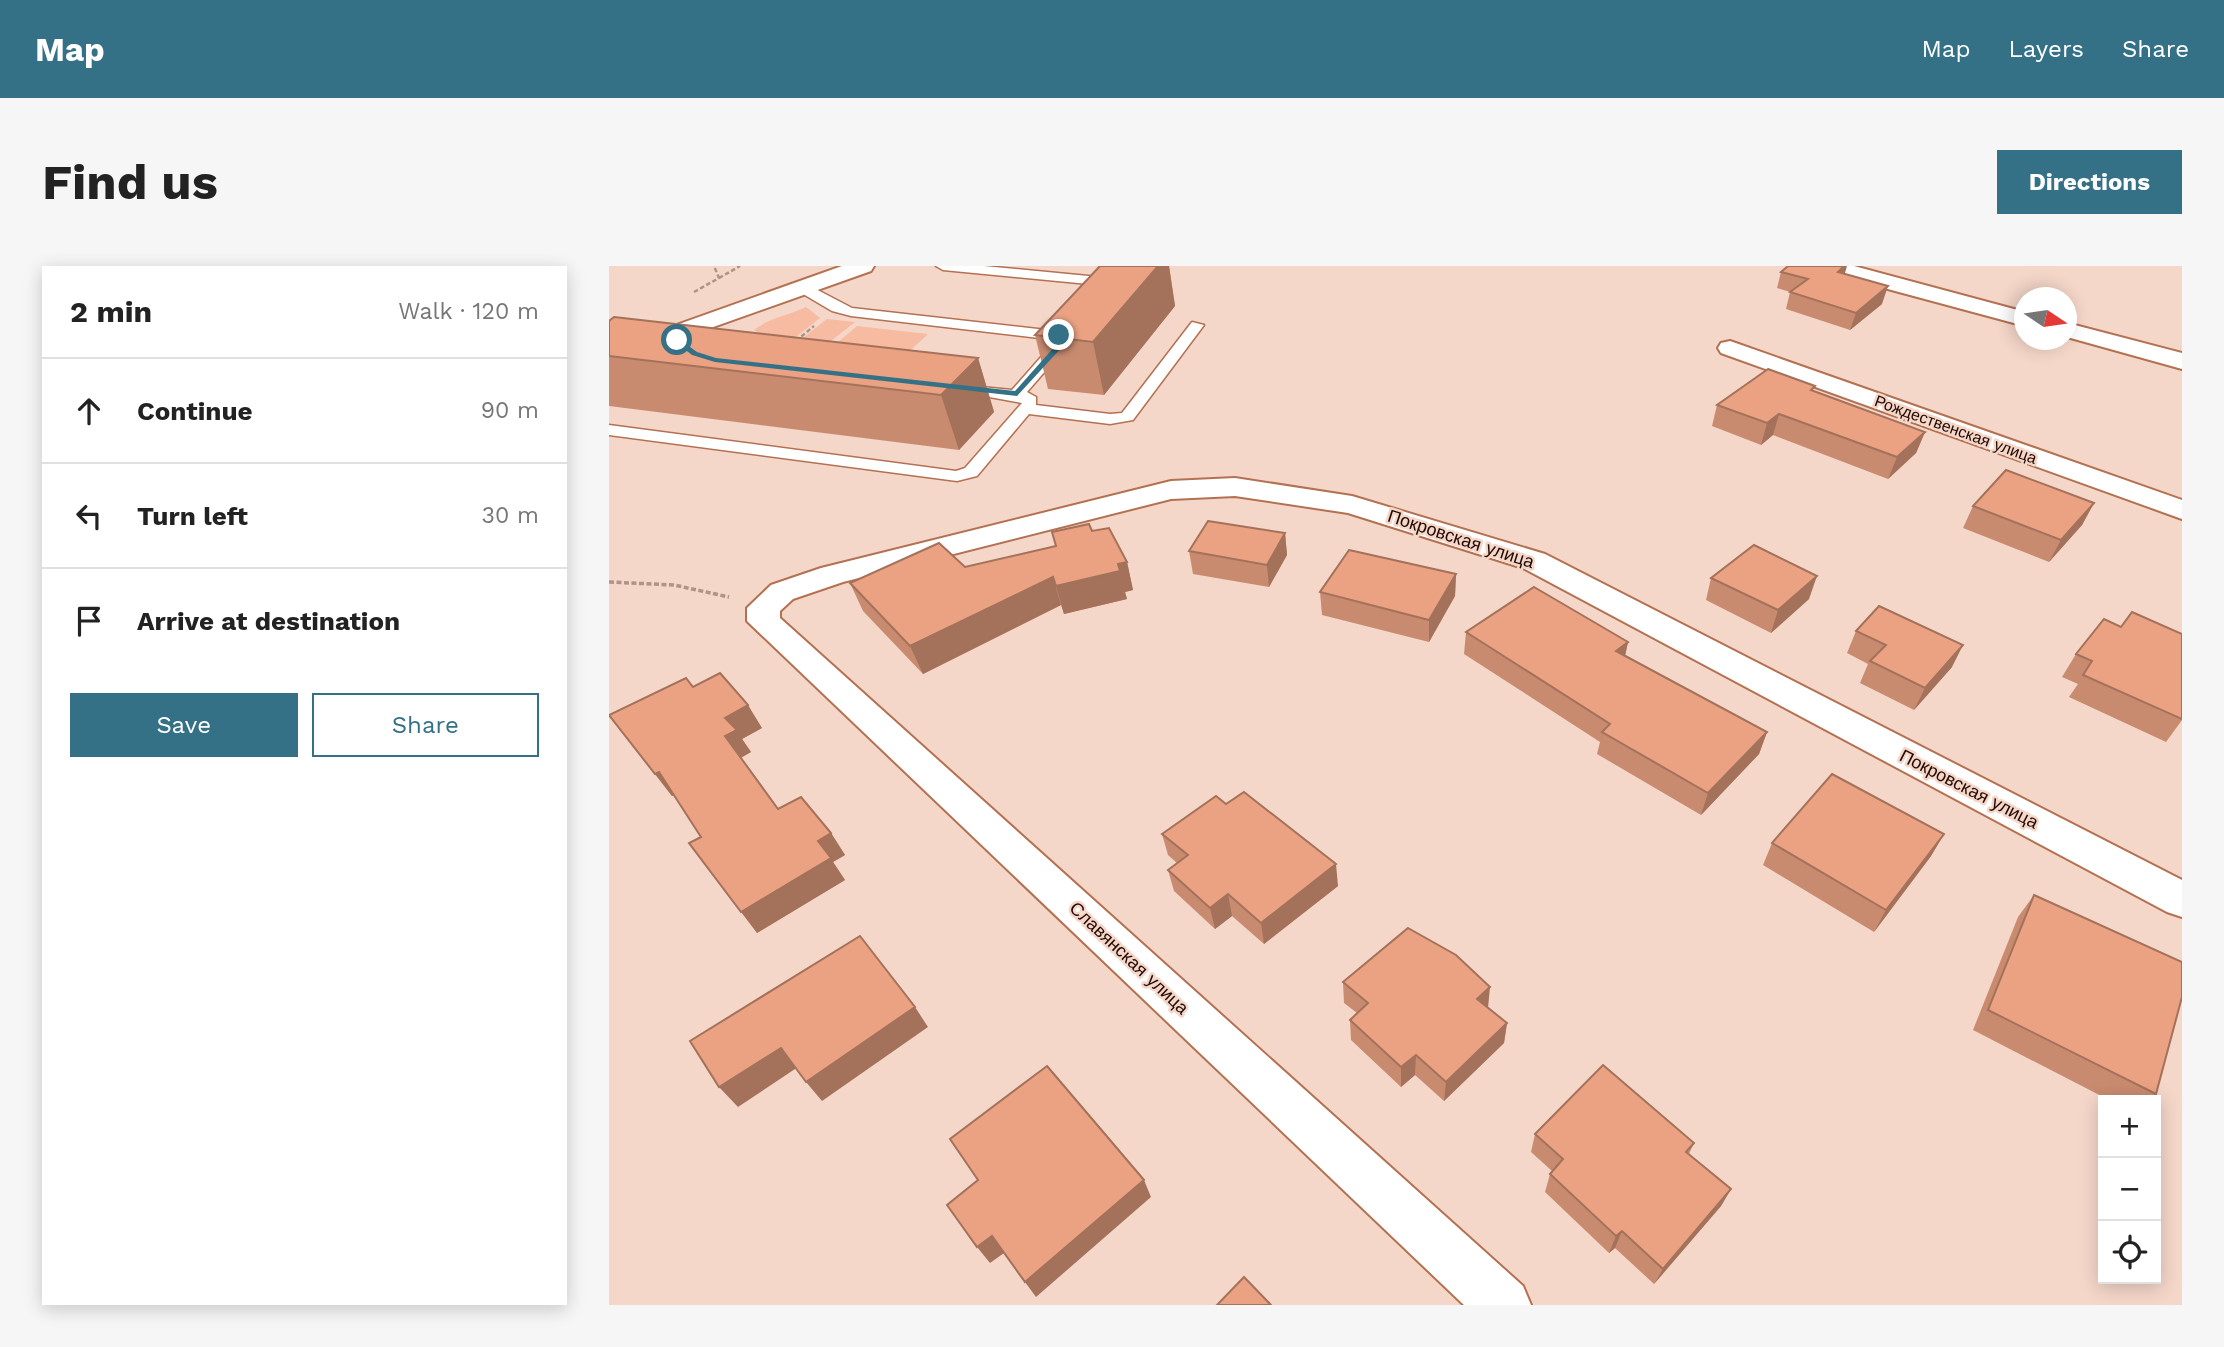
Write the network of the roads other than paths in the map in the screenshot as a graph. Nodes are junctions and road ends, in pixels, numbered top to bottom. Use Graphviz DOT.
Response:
graph roads {
  1 [pos="863,266"];
  2 [pos="943,266"];
  3 [pos="1829,266"];
  4 [pos="1109,282"];
  5 [pos="803,288"];
  6 [pos="2014,315"];
  7 [pos="1197,325"];
  8 [pos="2077,333"];
  9 [pos="1730,348"];
  10 [pos="609,357"];
  11 [pos="2182,361"];
  12 [pos="938,385"];
  13 [pos="1017,394"];
  14 [pos="1026,409"];
  15 [pos="609,430"];
  16 [pos="2182,510"];
  17 [pos="763,608"];
  18 [pos="2182,900"];
  19 [pos="1504,1305"];
  1 -- 5 [label="street"];
  2 -- 4 [label="lane"];
  3 -- 6 [label="street"];
  5 -- 10 [label="street"];
  5 -- 13 [label="lane"];
  7 -- 14 [label="lane"];
  8 -- 11 [label="street"];
  9 -- 16 [label="street, Рождественская улица"];
  12 -- 13 [label="lane"];
  13 -- 14 [label="lane"];
  14 -- 15 [label="lane"];
  17 -- 18 [label="street, Покровская улица"];
  17 -- 19 [label="street, Славянская улица"];
}
